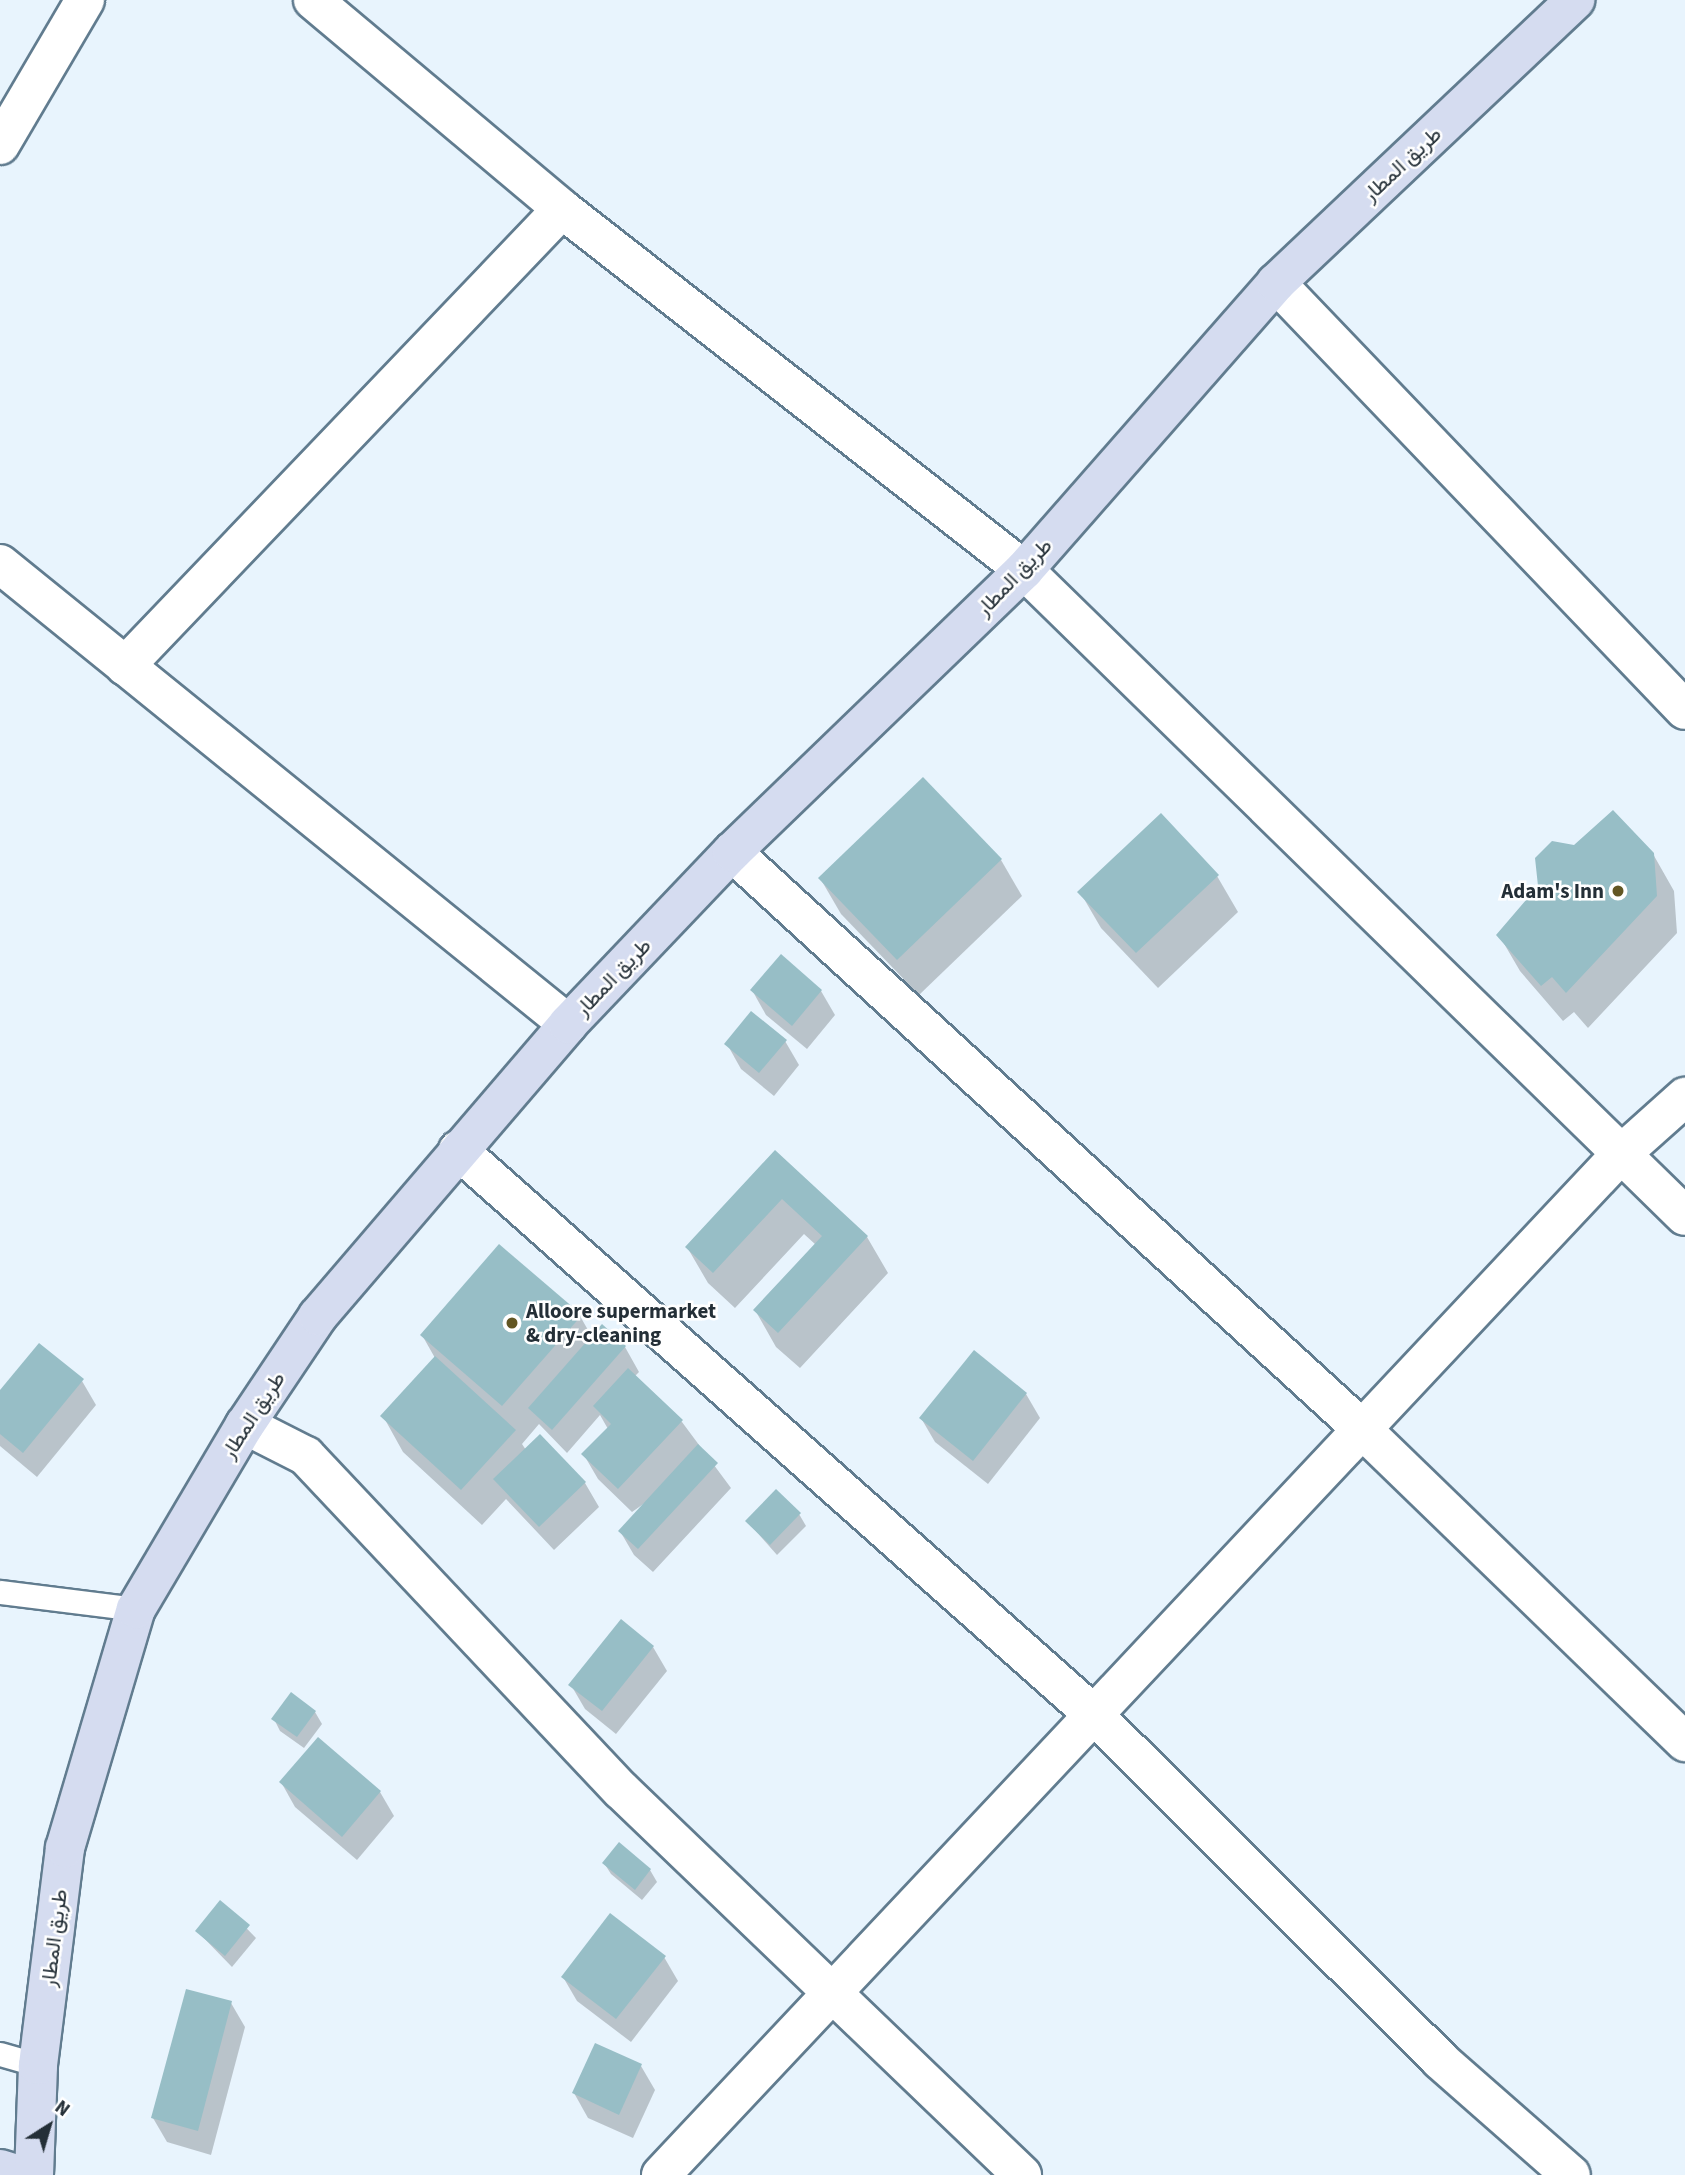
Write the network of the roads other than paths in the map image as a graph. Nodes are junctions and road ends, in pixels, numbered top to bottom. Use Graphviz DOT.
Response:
graph roads {
  1 [pos="85,0"];
  2 [pos="313,0"];
  3 [pos="1575,0"];
  4 [pos="0,145"];
  5 [pos="562,209"];
  6 [pos="1276,283"];
  7 [pos="0,564"];
  8 [pos="1024,570"];
  9 [pos="125,666"];
  10 [pos="1685,710"];
  11 [pos="732,852"];
  12 [pos="568,1024"];
  13 [pos="1685,1097"];
  14 [pos="458,1150"];
  15 [pos="1619,1156"];
  16 [pos="1685,1216"];
  17 [pos="245,1425"];
  18 [pos="1362,1429"];
  19 [pos="0,1592"];
  20 [pos="136,1609"];
  21 [pos="1093,1714"];
  22 [pos="1685,1742"];
  23 [pos="832,1992"];
  24 [pos="0,2054"];
  25 [pos="38,2066"];
  26 [pos="0,2169"];
  27 [pos="20,2175"];
  28 [pos="34,2175"];
  29 [pos="661,2175"];
  30 [pos="1021,2175"];
  31 [pos="1572,2175"];
  1 -- 4 [label="street"];
  2 -- 5 [label="street"];
  3 -- 6 [label="main road, طريق المطار"];
  5 -- 8 [label="street"];
  5 -- 9 [label="street"];
  6 -- 8 [label="main road, طريق المطار"];
  6 -- 10 [label="street"];
  7 -- 9 [label="street"];
  8 -- 11 [label="main road, طريق المطار"];
  8 -- 15 [label="street"];
  9 -- 12 [label="street"];
  11 -- 12 [label="main road, طريق المطار"];
  11 -- 18 [label="street"];
  12 -- 14 [label="main road, طريق المطار"];
  13 -- 15 [label="street"];
  14 -- 17 [label="main road, طريق المطار"];
  14 -- 21 [label="street"];
  15 -- 16 [label="street"];
  15 -- 18 [label="street"];
  17 -- 20 [label="main road, طريق المطار"];
  17 -- 23 [label="street"];
  18 -- 21 [label="street"];
  18 -- 22 [label="street"];
  19 -- 20 [label="lane"];
  20 -- 25 [label="main road, طريق المطار"];
  21 -- 23 [label="street"];
  21 -- 31 [label="street"];
  23 -- 29 [label="street"];
  23 -- 30 [label="street"];
  24 -- 25 [label="lane"];
  25 -- 28 [label="main road, طريق المطار"];
  26 -- 27 [label="main road"];
}
